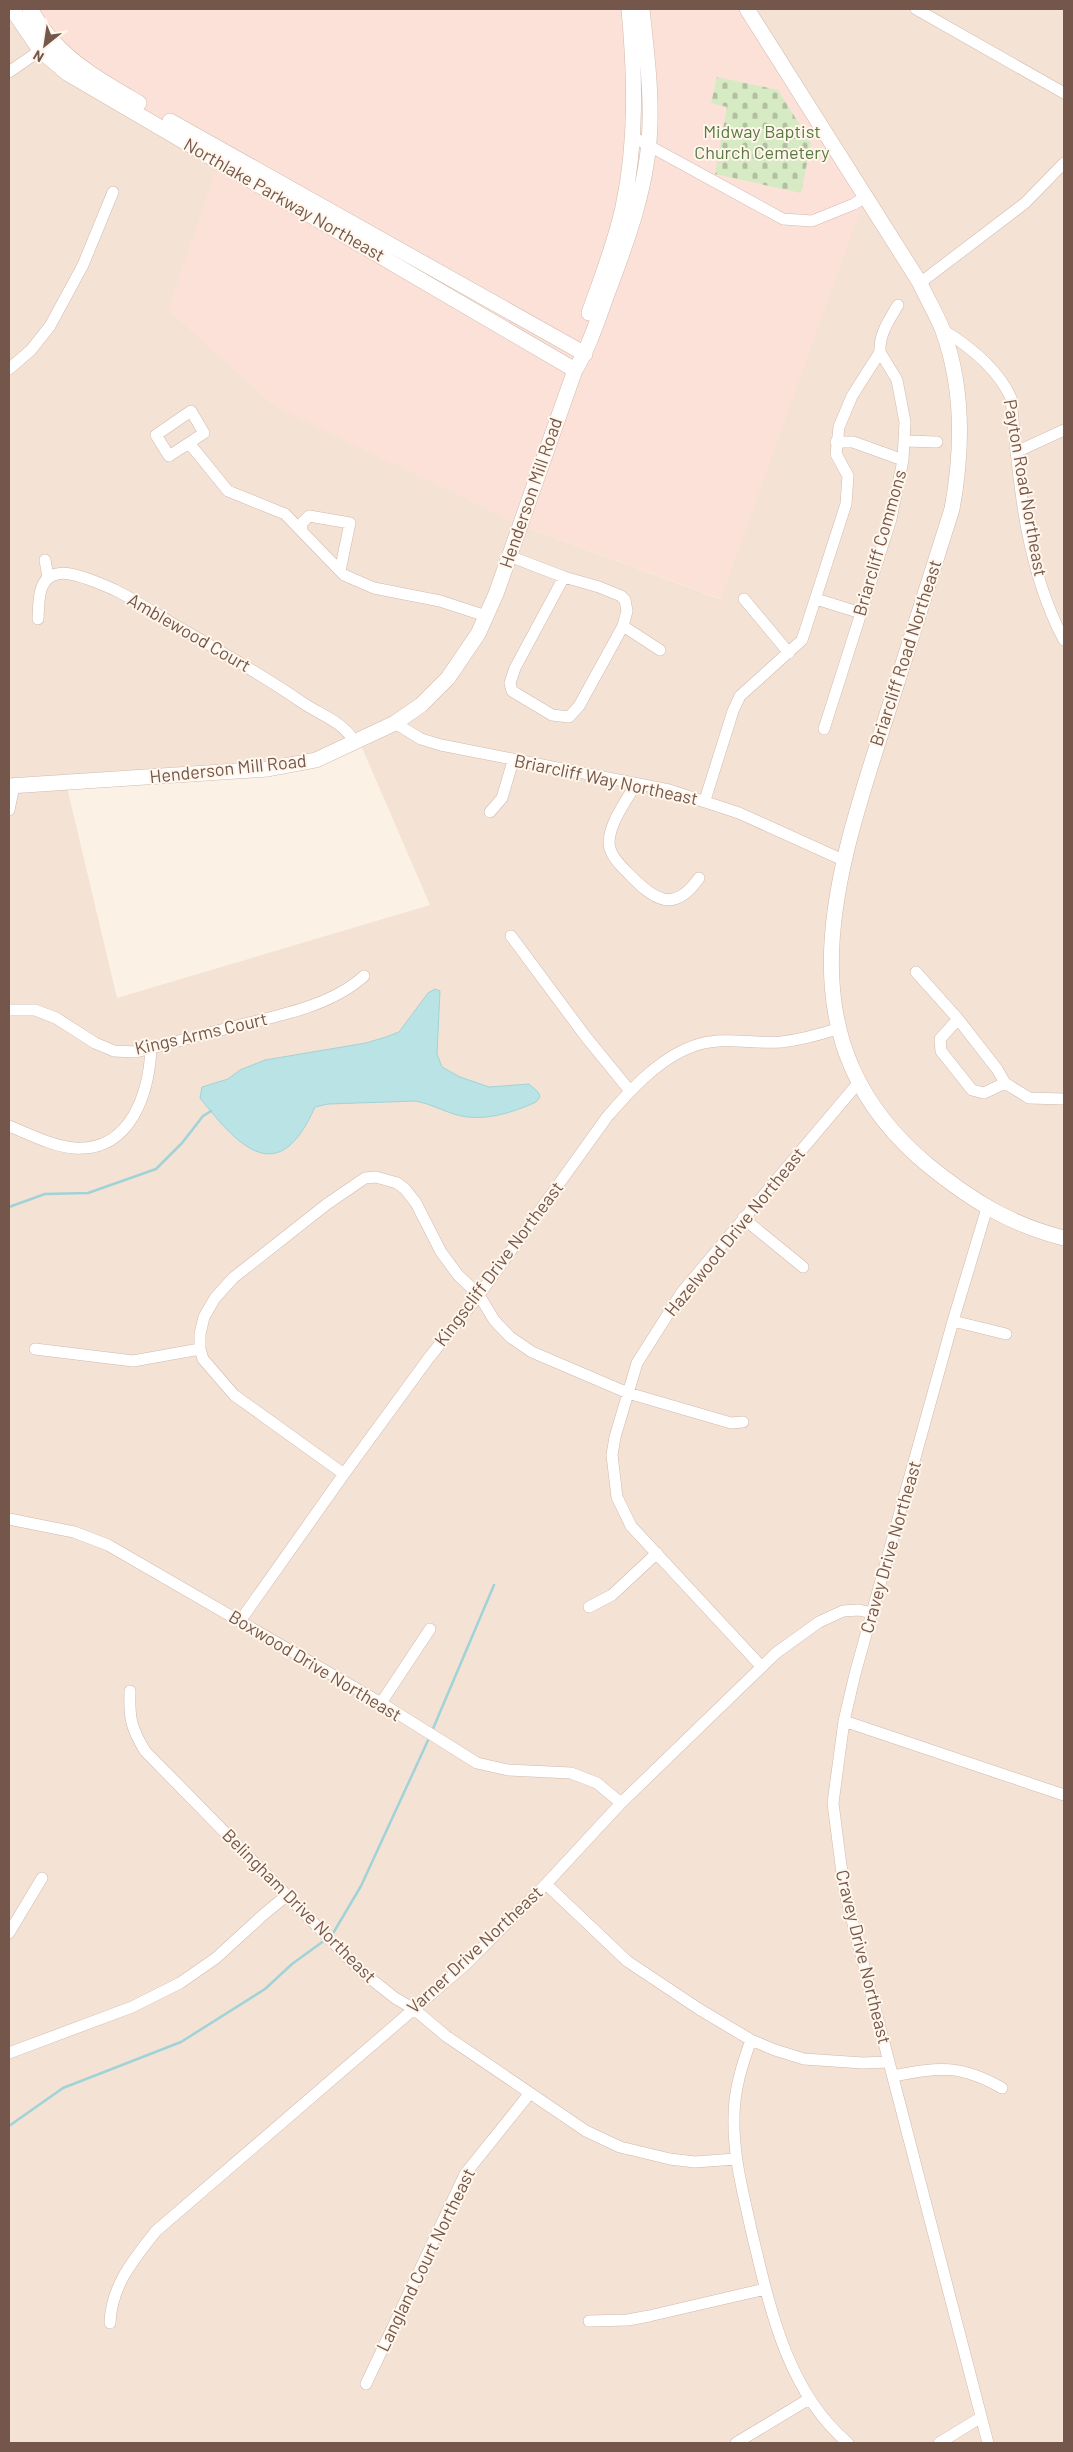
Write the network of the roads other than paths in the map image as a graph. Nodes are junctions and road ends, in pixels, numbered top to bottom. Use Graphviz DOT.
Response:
graph roads {
  1 [pos="12,9"];
  2 [pos="30,9"];
  3 [pos="629,9"];
  4 [pos="642,9"];
  5 [pos="747,9"];
  6 [pos="916,9"];
  7 [pos="46,46"];
  8 [pos="9,72"];
  9 [pos="1064,92"];
  10 [pos="633,137"];
  11 [pos="648,146"];
  12 [pos="1064,163"];
  13 [pos="113,192"];
  14 [pos="865,197"];
  15 [pos="920,283"];
  16 [pos="898,305"];
  17 [pos="942,330"];
  18 [pos="580,352"];
  19 [pos="880,352"];
  20 [pos="9,369"];
  21 [pos="575,370"];
  22 [pos="1064,430"];
  23 [pos="906,441"];
  24 [pos="836,442"];
  25 [pos="937,442"];
  26 [pos="189,443"];
  27 [pos="1016,452"];
  28 [pos="903,460"];
  29 [pos="301,529"];
  30 [pos="509,556"];
  31 [pos="45,560"];
  32 [pos="340,571"];
  33 [pos="48,577"];
  34 [pos="564,577"];
  35 [pos="744,599"];
  36 [pos="816,599"];
  37 [pos="862,613"];
  38 [pos="486,616"];
  39 [pos="38,619"];
  40 [pos="623,626"];
  41 [pos="1064,640"];
  42 [pos="660,650"];
  43 [pos="789,653"];
  44 [pos="395,723"];
  45 [pos="824,729"];
  46 [pos="354,741"];
  47 [pos="513,761"];
  48 [pos="636,784"];
  49 [pos="11,786"];
  50 [pos="705,800"];
  51 [pos="9,810"];
  52 [pos="490,812"];
  53 [pos="843,860"];
  54 [pos="700,878"];
  55 [pos="511,936"];
  56 [pos="916,972"];
  57 [pos="364,976"];
  58 [pos="9,1010"];
  59 [pos="958,1019"];
  60 [pos="837,1029"];
  61 [pos="151,1048"];
  62 [pos="859,1082"];
  63 [pos="1005,1083"];
  64 [pos="630,1090"];
  65 [pos="1064,1099"];
  66 [pos="9,1126"];
  67 [pos="987,1208"];
  68 [pos="743,1218"];
  69 [pos="1064,1238"];
  70 [pos="803,1267"];
  71 [pos="479,1296"];
  72 [pos="953,1320"];
  73 [pos="1006,1334"];
  74 [pos="35,1349"];
  75 [pos="200,1349"];
  76 [pos="628,1393"];
  77 [pos="743,1422"];
  78 [pos="344,1474"];
  79 [pos="9,1522"];
  80 [pos="657,1553"];
  81 [pos="589,1607"];
  82 [pos="872,1612"];
  83 [pos="240,1621"];
  84 [pos="430,1629"];
  85 [pos="761,1666"];
  86 [pos="130,1692"];
  87 [pos="381,1703"];
  88 [pos="844,1721"];
  89 [pos="1064,1795"];
  90 [pos="621,1803"];
  91 [pos="42,1878"];
  92 [pos="546,1884"];
  93 [pos="286,1896"];
  94 [pos="9,1932"];
  95 [pos="414,2009"];
  96 [pos="751,2040"];
  97 [pos="9,2053"];
  98 [pos="889,2062"];
  99 [pos="893,2076"];
  100 [pos="1002,2088"];
  101 [pos="530,2093"];
  102 [pos="735,2159"];
  103 [pos="765,2289"];
  104 [pos="589,2321"];
  105 [pos="110,2323"];
  106 [pos="366,2384"];
  107 [pos="809,2399"];
  108 [pos="980,2418"];
  109 [pos="736,2443"];
  110 [pos="848,2443"];
  111 [pos="940,2443"];
  112 [pos="988,2443"];
  1 -- 7 [label="street, Northlake Parkway Northeast"];
  2 -- 7 [label="street, Northlake Parkway Northeast"];
  3 -- 10 [label="street, Henderson Mill Road"];
  4 -- 11 [label="street, Henderson Mill Road"];
  5 -- 14 [label="street, Briarcliff Road Northeast"];
  6 -- 9 [label="street"];
  7 -- 8 [label="street"];
  7 -- 18 [label="street, Northlake Parkway Northeast"];
  7 -- 21 [label="street, Northlake Parkway Northeast"];
  10 -- 11 [label="street"];
  10 -- 18 [label="street, Henderson Mill Road"];
  11 -- 14 [label="street"];
  11 -- 18 [label="street, Henderson Mill Road"];
  12 -- 15 [label="street"];
  13 -- 20 [label="street"];
  14 -- 15 [label="street, Briarcliff Road Northeast"];
  15 -- 17 [label="street, Briarcliff Road Northeast"];
  16 -- 19 [label="street"];
  17 -- 27 [label="street, Payton Road Northeast"];
  17 -- 53 [label="street, Briarcliff Road Northeast"];
  18 -- 21 [label="street, Henderson Mill Road"];
  19 -- 23 [label="street, Briarcliff Commons"];
  19 -- 24 [label="street"];
  21 -- 30 [label="street, Henderson Mill Road"];
  22 -- 27 [label="street"];
  23 -- 25 [label="street"];
  23 -- 28 [label="street, Briarcliff Commons"];
  24 -- 28 [label="street"];
  24 -- 36 [label="street"];
  26 -- 29 [label="street"];
  27 -- 41 [label="street, Payton Road Northeast"];
  28 -- 37 [label="street, Briarcliff Commons"];
  29 -- 32 [label="street"];
  29 -- 32 [label="street"];
  30 -- 34 [label="street"];
  30 -- 38 [label="street, Henderson Mill Road"];
  31 -- 33 [label="street"];
  32 -- 38 [label="street"];
  33 -- 39 [label="street"];
  33 -- 46 [label="street, Amblewood Court"];
  34 -- 40 [label="street"];
  34 -- 40 [label="street"];
  35 -- 43 [label="street"];
  36 -- 37 [label="street"];
  36 -- 43 [label="street"];
  37 -- 45 [label="street, Briarcliff Commons"];
  38 -- 44 [label="street, Henderson Mill Road"];
  40 -- 42 [label="street"];
  43 -- 50 [label="street"];
  44 -- 46 [label="street, Henderson Mill Road"];
  44 -- 47 [label="street, Briarcliff Way Northeast"];
  46 -- 49 [label="street, Henderson Mill Road"];
  47 -- 48 [label="street, Briarcliff Way Northeast"];
  47 -- 52 [label="street"];
  48 -- 50 [label="street, Briarcliff Way Northeast"];
  48 -- 54 [label="street"];
  49 -- 51 [label="street"];
  50 -- 53 [label="street, Briarcliff Way Northeast"];
  53 -- 60 [label="street, Briarcliff Road Northeast"];
  55 -- 64 [label="street"];
  56 -- 59 [label="street"];
  57 -- 61 [label="street, Kings Arms Court"];
  58 -- 61 [label="street, Kings Arms Court"];
  59 -- 63 [label="street"];
  59 -- 63 [label="street"];
  60 -- 62 [label="street, Briarcliff Road Northeast"];
  60 -- 64 [label="street, Kingscliff Drive Northeast"];
  61 -- 66 [label="street"];
  62 -- 67 [label="street, Briarcliff Road Northeast"];
  62 -- 68 [label="street, Hazelwood Drive Northeast"];
  63 -- 65 [label="street"];
  64 -- 71 [label="street, Kingscliff Drive Northeast"];
  67 -- 69 [label="street, Briarcliff Road Northeast"];
  67 -- 72 [label="street, Cravey Drive Northeast"];
  68 -- 70 [label="street"];
  68 -- 76 [label="street, Hazelwood Drive Northeast"];
  71 -- 75 [label="street"];
  71 -- 76 [label="street"];
  71 -- 78 [label="street, Kingscliff Drive Northeast"];
  72 -- 73 [label="street"];
  72 -- 82 [label="street, Cravey Drive Northeast"];
  74 -- 75 [label="street"];
  75 -- 78 [label="street"];
  76 -- 77 [label="street"];
  76 -- 80 [label="street, Hazelwood Drive Northeast"];
  78 -- 83 [label="street, Kingscliff Drive Northeast"];
  79 -- 83 [label="street, Boxwood Drive Northeast"];
  80 -- 81 [label="street"];
  80 -- 85 [label="street, Hazelwood Drive Northeast"];
  82 -- 85 [label="street, Varner Drive Northeast"];
  82 -- 88 [label="street, Cravey Drive Northeast"];
  83 -- 87 [label="street, Boxwood Drive Northeast"];
  84 -- 87 [label="street"];
  85 -- 90 [label="street, Varner Drive Northeast"];
  86 -- 93 [label="street, Belingham Drive Northeast"];
  87 -- 90 [label="street, Boxwood Drive Northeast"];
  88 -- 89 [label="street"];
  88 -- 98 [label="street, Cravey Drive Northeast"];
  90 -- 92 [label="street, Varner Drive Northeast"];
  91 -- 94 [label="street"];
  92 -- 95 [label="street, Varner Drive Northeast"];
  92 -- 96 [label="street"];
  93 -- 95 [label="street, Belingham Drive Northeast"];
  93 -- 97 [label="street"];
  95 -- 101 [label="street, Belingham Drive Northeast"];
  95 -- 105 [label="street, Varner Drive Northeast"];
  96 -- 98 [label="street"];
  96 -- 102 [label="street"];
  98 -- 99 [label="street, Cravey Drive Northeast"];
  99 -- 100 [label="street"];
  99 -- 108 [label="street, Cravey Drive Northeast"];
  101 -- 102 [label="street, Belingham Drive Northeast"];
  101 -- 106 [label="street, Langland Court Northeast"];
  102 -- 103 [label="street"];
  103 -- 104 [label="street"];
  103 -- 107 [label="street"];
  107 -- 109 [label="street"];
  107 -- 110 [label="street"];
  108 -- 111 [label="street"];
  108 -- 112 [label="street, Cravey Drive Northeast"];
}
